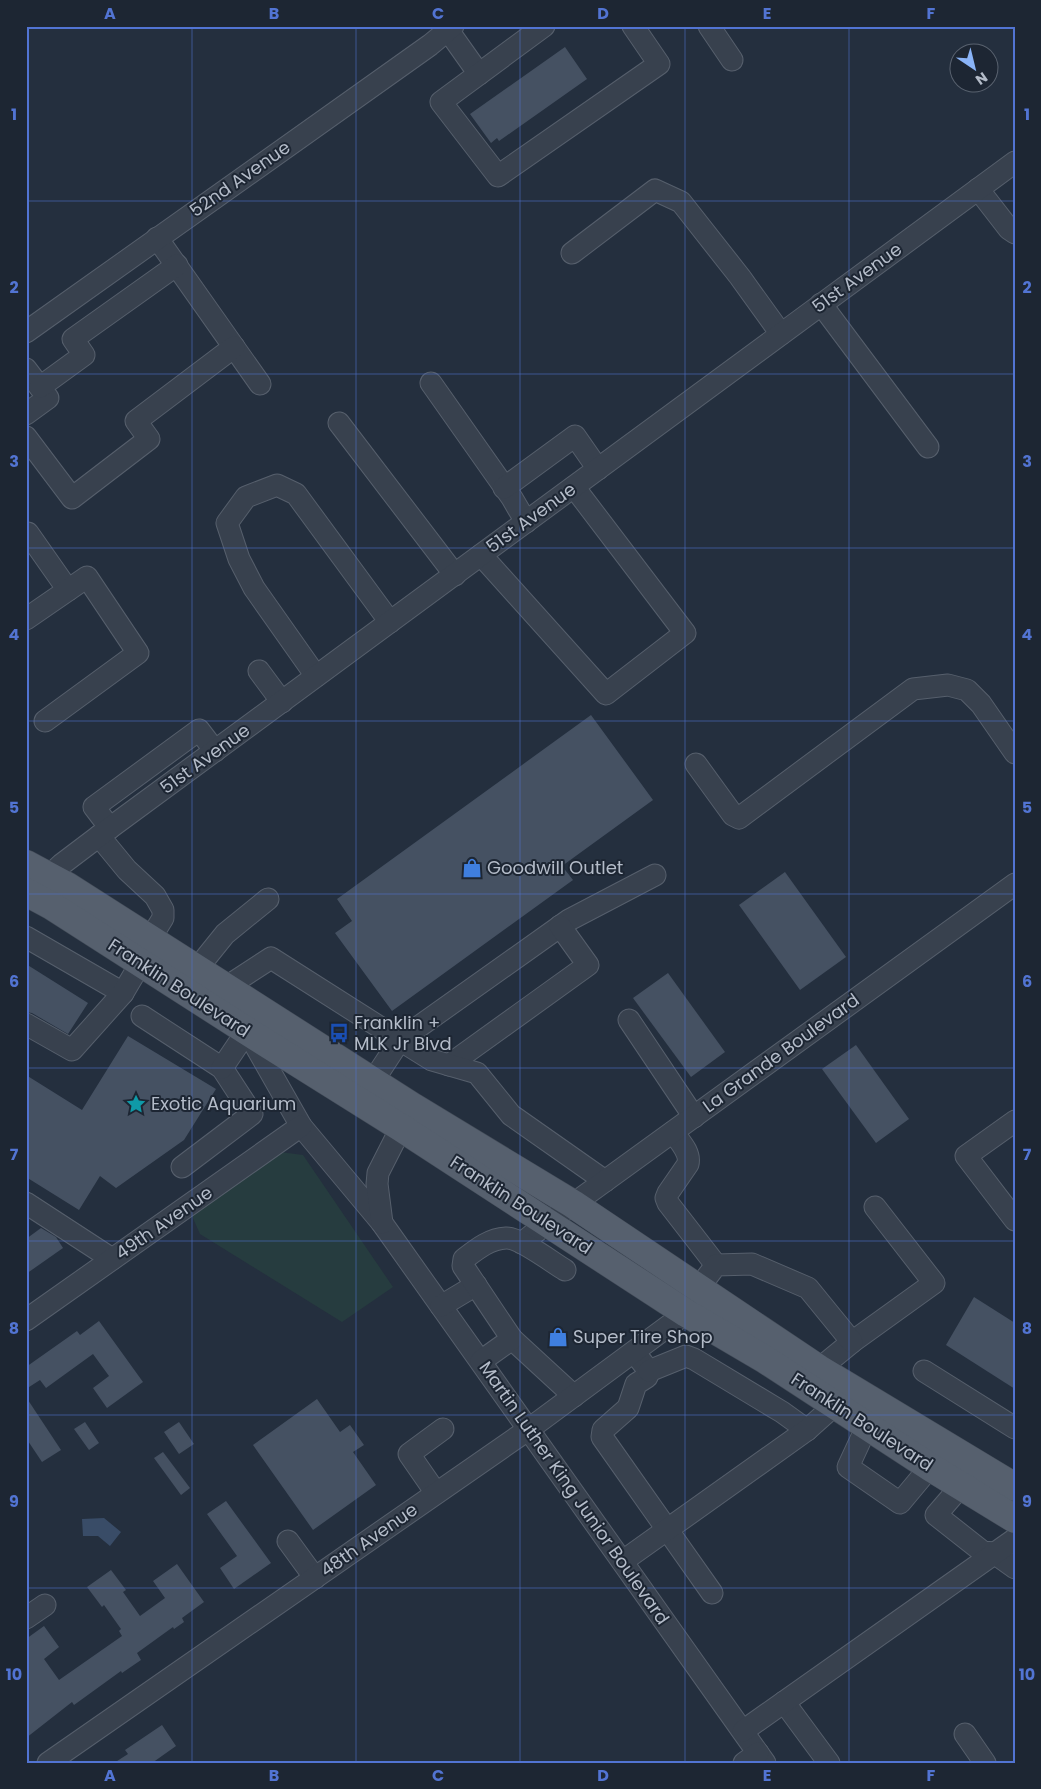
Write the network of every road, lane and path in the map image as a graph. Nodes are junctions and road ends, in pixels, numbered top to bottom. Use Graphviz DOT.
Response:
graph roads {
  1 [pos="544,26"];
  2 [pos="633,26"];
  3 [pos="709,26"];
  4 [pos="449,28"];
  5 [pos="732,60"];
  6 [pos="479,74"];
  7 [pos="1015,162"];
  8 [pos="978,189"];
  9 [pos="1015,233"];
  10 [pos="157,238"];
  11 [pos="572,253"];
  12 [pos="178,266"];
  13 [pos="821,304"];
  14 [pos="59,308"];
  15 [pos="26,332"];
  16 [pos="781,334"];
  17 [pos="79,335"];
  18 [pos="234,347"];
  19 [pos="26,369"];
  20 [pos="431,383"];
  21 [pos="260,384"];
  22 [pos="40,387"];
  23 [pos="26,414"];
  24 [pos="338,423"];
  25 [pos="26,437"];
  26 [pos="928,447"];
  27 [pos="598,469"];
  28 [pos="574,486"];
  29 [pos="504,488"];
  30 [pos="526,522"];
  31 [pos="28,533"];
  32 [pos="481,555"];
  33 [pos="454,574"];
  34 [pos="68,590"];
  35 [pos="26,619"];
  36 [pos="390,622"];
  37 [pos="259,672"];
  38 [pos="316,676"];
  39 [pos="282,702"];
  40 [pos="45,721"];
  41 [pos="1015,753"];
  42 [pos="696,764"];
  43 [pos="105,832"];
  44 [pos="32,868"];
  45 [pos="655,875"];
  46 [pos="1015,884"];
  47 [pos="26,892"];
  48 [pos="268,899"];
  49 [pos="560,926"];
  50 [pos="26,937"];
  51 [pos="146,952"];
  52 [pos="196,970"];
  53 [pos="225,988"];
  54 [pos="123,993"];
  55 [pos="142,1016"];
  56 [pos="629,1020"];
  57 [pos="26,1024"];
  58 [pos="246,1031"];
  59 [pos="400,1040"];
  60 [pos="449,1065"];
  61 [pos="222,1068"];
  62 [pos="372,1081"];
  63 [pos="407,1117"];
  64 [pos="694,1117"];
  65 [pos="1015,1121"];
  66 [pos="301,1126"];
  67 [pos="673,1132"];
  68 [pos="182,1167"];
  69 [pos="605,1181"];
  70 [pos="26,1204"];
  71 [pos="573,1204"];
  72 [pos="875,1207"];
  73 [pos="1015,1220"];
  74 [pos="547,1223"];
  75 [pos="382,1224"];
  76 [pos="522,1243"];
  77 [pos="112,1260"];
  78 [pos="716,1265"];
  79 [pos="565,1270"];
  80 [pos="476,1285"];
  81 [pos="698,1289"];
  82 [pos="441,1306"];
  83 [pos="686,1313"];
  84 [pos="27,1318"];
  85 [pos="512,1339"];
  86 [pos="852,1342"];
  87 [pos="634,1352"];
  88 [pos="481,1361"];
  89 [pos="819,1369"];
  90 [pos="924,1371"];
  91 [pos="649,1372"];
  92 [pos="574,1396"];
  93 [pos="835,1405"];
  94 [pos="867,1426"];
  95 [pos="1015,1428"];
  96 [pos="443,1429"];
  97 [pos="529,1429"];
  98 [pos="807,1430"];
  99 [pos="930,1467"];
  100 [pos="961,1486"];
  101 [pos="1015,1487"];
  102 [pos="436,1493"];
  103 [pos="1015,1519"];
  104 [pos="668,1528"];
  105 [pos="1015,1539"];
  106 [pos="288,1541"];
  107 [pos="994,1553"];
  108 [pos="622,1561"];
  109 [pos="1015,1568"];
  110 [pos="314,1578"];
  111 [pos="712,1593"];
  112 [pos="45,1606"];
  113 [pos="26,1618"];
  114 [pos="784,1702"];
  115 [pos="743,1732"];
  116 [pos="965,1734"];
  117 [pos="756,1759"];
  118 [pos="54,1761"];
  119 [pos="829,1763"];
  120 [pos="985,1763"];
  1 -- 6 [label="street"];
  2 -- 6 [label="street"];
  3 -- 5 [label="street"];
  4 -- 6 [label="street"];
  4 -- 10 [label="street, 52nd Avenue"];
  7 -- 8 [label="street, 51st Avenue"];
  8 -- 9 [label="street"];
  8 -- 13 [label="street, 51st Avenue"];
  10 -- 12 [label="street"];
  10 -- 14 [label="street, 52nd Avenue"];
  11 -- 16 [label="street"];
  12 -- 17 [label="street"];
  12 -- 18 [label="street"];
  13 -- 16 [label="street, 51st Avenue"];
  13 -- 26 [label="street"];
  14 -- 15 [label="street, 52nd Avenue"];
  14 -- 17 [label="street"];
  16 -- 27 [label="street, 51st Avenue"];
  17 -- 22 [label="street"];
  18 -- 21 [label="street"];
  18 -- 25 [label="street"];
  19 -- 22 [label="street"];
  20 -- 29 [label="street"];
  22 -- 23 [label="street"];
  24 -- 33 [label="street"];
  27 -- 28 [label="street, 51st Avenue"];
  27 -- 29 [label="street"];
  28 -- 30 [label="street, 51st Avenue"];
  28 -- 32 [label="street"];
  29 -- 30 [label="street"];
  30 -- 32 [label="street, 51st Avenue"];
  31 -- 34 [label="street"];
  32 -- 33 [label="street, 51st Avenue"];
  33 -- 36 [label="street, 51st Avenue"];
  34 -- 35 [label="street"];
  34 -- 40 [label="street"];
  36 -- 38 [label="street, 51st Avenue"];
  36 -- 38 [label="street"];
  37 -- 39 [label="street"];
  38 -- 39 [label="street, 51st Avenue"];
  39 -- 43 [label="street, 51st Avenue"];
  41 -- 42 [label="street"];
  43 -- 44 [label="street, 51st Avenue"];
  43 -- 51 [label="street"];
  44 -- 51 [label="main road, Franklin Boulevard"];
  45 -- 49 [label="street"];
  46 -- 64 [label="street, La Grande Boulevard"];
  47 -- 51 [label="main road, Franklin Boulevard"];
  48 -- 52 [label="street"];
  49 -- 59 [label="street"];
  49 -- 60 [label="street"];
  50 -- 54 [label="street"];
  51 -- 52 [label="main road, Franklin Boulevard"];
  51 -- 53 [label="main road"];
  51 -- 54 [label="street"];
  51 -- 58 [label="main road, Franklin Boulevard"];
  52 -- 53 [label="main road, Franklin Boulevard"];
  53 -- 59 [label="street"];
  53 -- 62 [label="main road, Franklin Boulevard"];
  54 -- 57 [label="street"];
  55 -- 61 [label="street"];
  56 -- 64 [label="street"];
  58 -- 61 [label="street"];
  58 -- 63 [label="main road, Franklin Boulevard"];
  58 -- 66 [label="street, Martin Luther King Junior Boulevard"];
  59 -- 60 [label="street"];
  59 -- 62 [label="street"];
  60 -- 69 [label="street"];
  61 -- 68 [label="street"];
  62 -- 63 [label="main road, Franklin Boulevard"];
  63 -- 71 [label="main road, Franklin Boulevard"];
  63 -- 74 [label="main road, Franklin Boulevard"];
  63 -- 75 [label="street, Martin Luther King Junior Boulevard"];
  64 -- 67 [label="street, La Grande Boulevard"];
  65 -- 73 [label="street"];
  66 -- 75 [label="street, Martin Luther King Junior Boulevard"];
  66 -- 77 [label="street, 49th Avenue"];
  67 -- 69 [label="street, La Grande Boulevard"];
  67 -- 78 [label="street"];
  69 -- 71 [label="street, La Grande Boulevard"];
  70 -- 77 [label="street"];
  71 -- 74 [label="street, La Grande Boulevard"];
  71 -- 81 [label="main road, Franklin Boulevard"];
  72 -- 86 [label="street"];
  74 -- 76 [label="street, La Grande Boulevard"];
  74 -- 83 [label="main road, Franklin Boulevard"];
  75 -- 82 [label="street, Martin Luther King Junior Boulevard"];
  76 -- 79 [label="street"];
  76 -- 80 [label="street"];
  77 -- 84 [label="street, 49th Avenue"];
  78 -- 81 [label="street"];
  78 -- 86 [label="street"];
  80 -- 82 [label="street"];
  80 -- 85 [label="street"];
  81 -- 83 [label="street"];
  81 -- 89 [label="main road, Franklin Boulevard"];
  82 -- 88 [label="street, Martin Luther King Junior Boulevard"];
  83 -- 87 [label="street, 48th Avenue"];
  83 -- 93 [label="main road, Franklin Boulevard"];
  85 -- 88 [label="street"];
  85 -- 92 [label="street"];
  86 -- 89 [label="street"];
  87 -- 91 [label="street"];
  87 -- 92 [label="street, 48th Avenue"];
  88 -- 97 [label="street, Martin Luther King Junior Boulevard"];
  89 -- 101 [label="main road, Franklin Boulevard"];
  90 -- 95 [label="street"];
  91 -- 98 [label="street"];
  91 -- 104 [label="street"];
  92 -- 97 [label="street, 48th Avenue"];
  93 -- 94 [label="main road, Franklin Boulevard"];
  93 -- 98 [label="street"];
  94 -- 99 [label="main road, Franklin Boulevard"];
  94 -- 99 [label="street"];
  96 -- 102 [label="street"];
  97 -- 102 [label="street, 48th Avenue"];
  97 -- 108 [label="street, Martin Luther King Junior Boulevard"];
  98 -- 104 [label="street"];
  99 -- 100 [label="main road, Franklin Boulevard"];
  100 -- 103 [label="main road, Franklin Boulevard"];
  100 -- 107 [label="street"];
  102 -- 110 [label="street, 48th Avenue"];
  104 -- 108 [label="street"];
  104 -- 111 [label="street"];
  105 -- 107 [label="street"];
  106 -- 110 [label="street"];
  107 -- 109 [label="street"];
  107 -- 114 [label="street"];
  108 -- 115 [label="street, Martin Luther King Junior Boulevard"];
  110 -- 118 [label="street, 48th Avenue"];
  112 -- 113 [label="street"];
  114 -- 115 [label="street"];
  114 -- 119 [label="street"];
  115 -- 117 [label="street, Martin Luther King Junior Boulevard"];
  116 -- 120 [label="street"];
}
